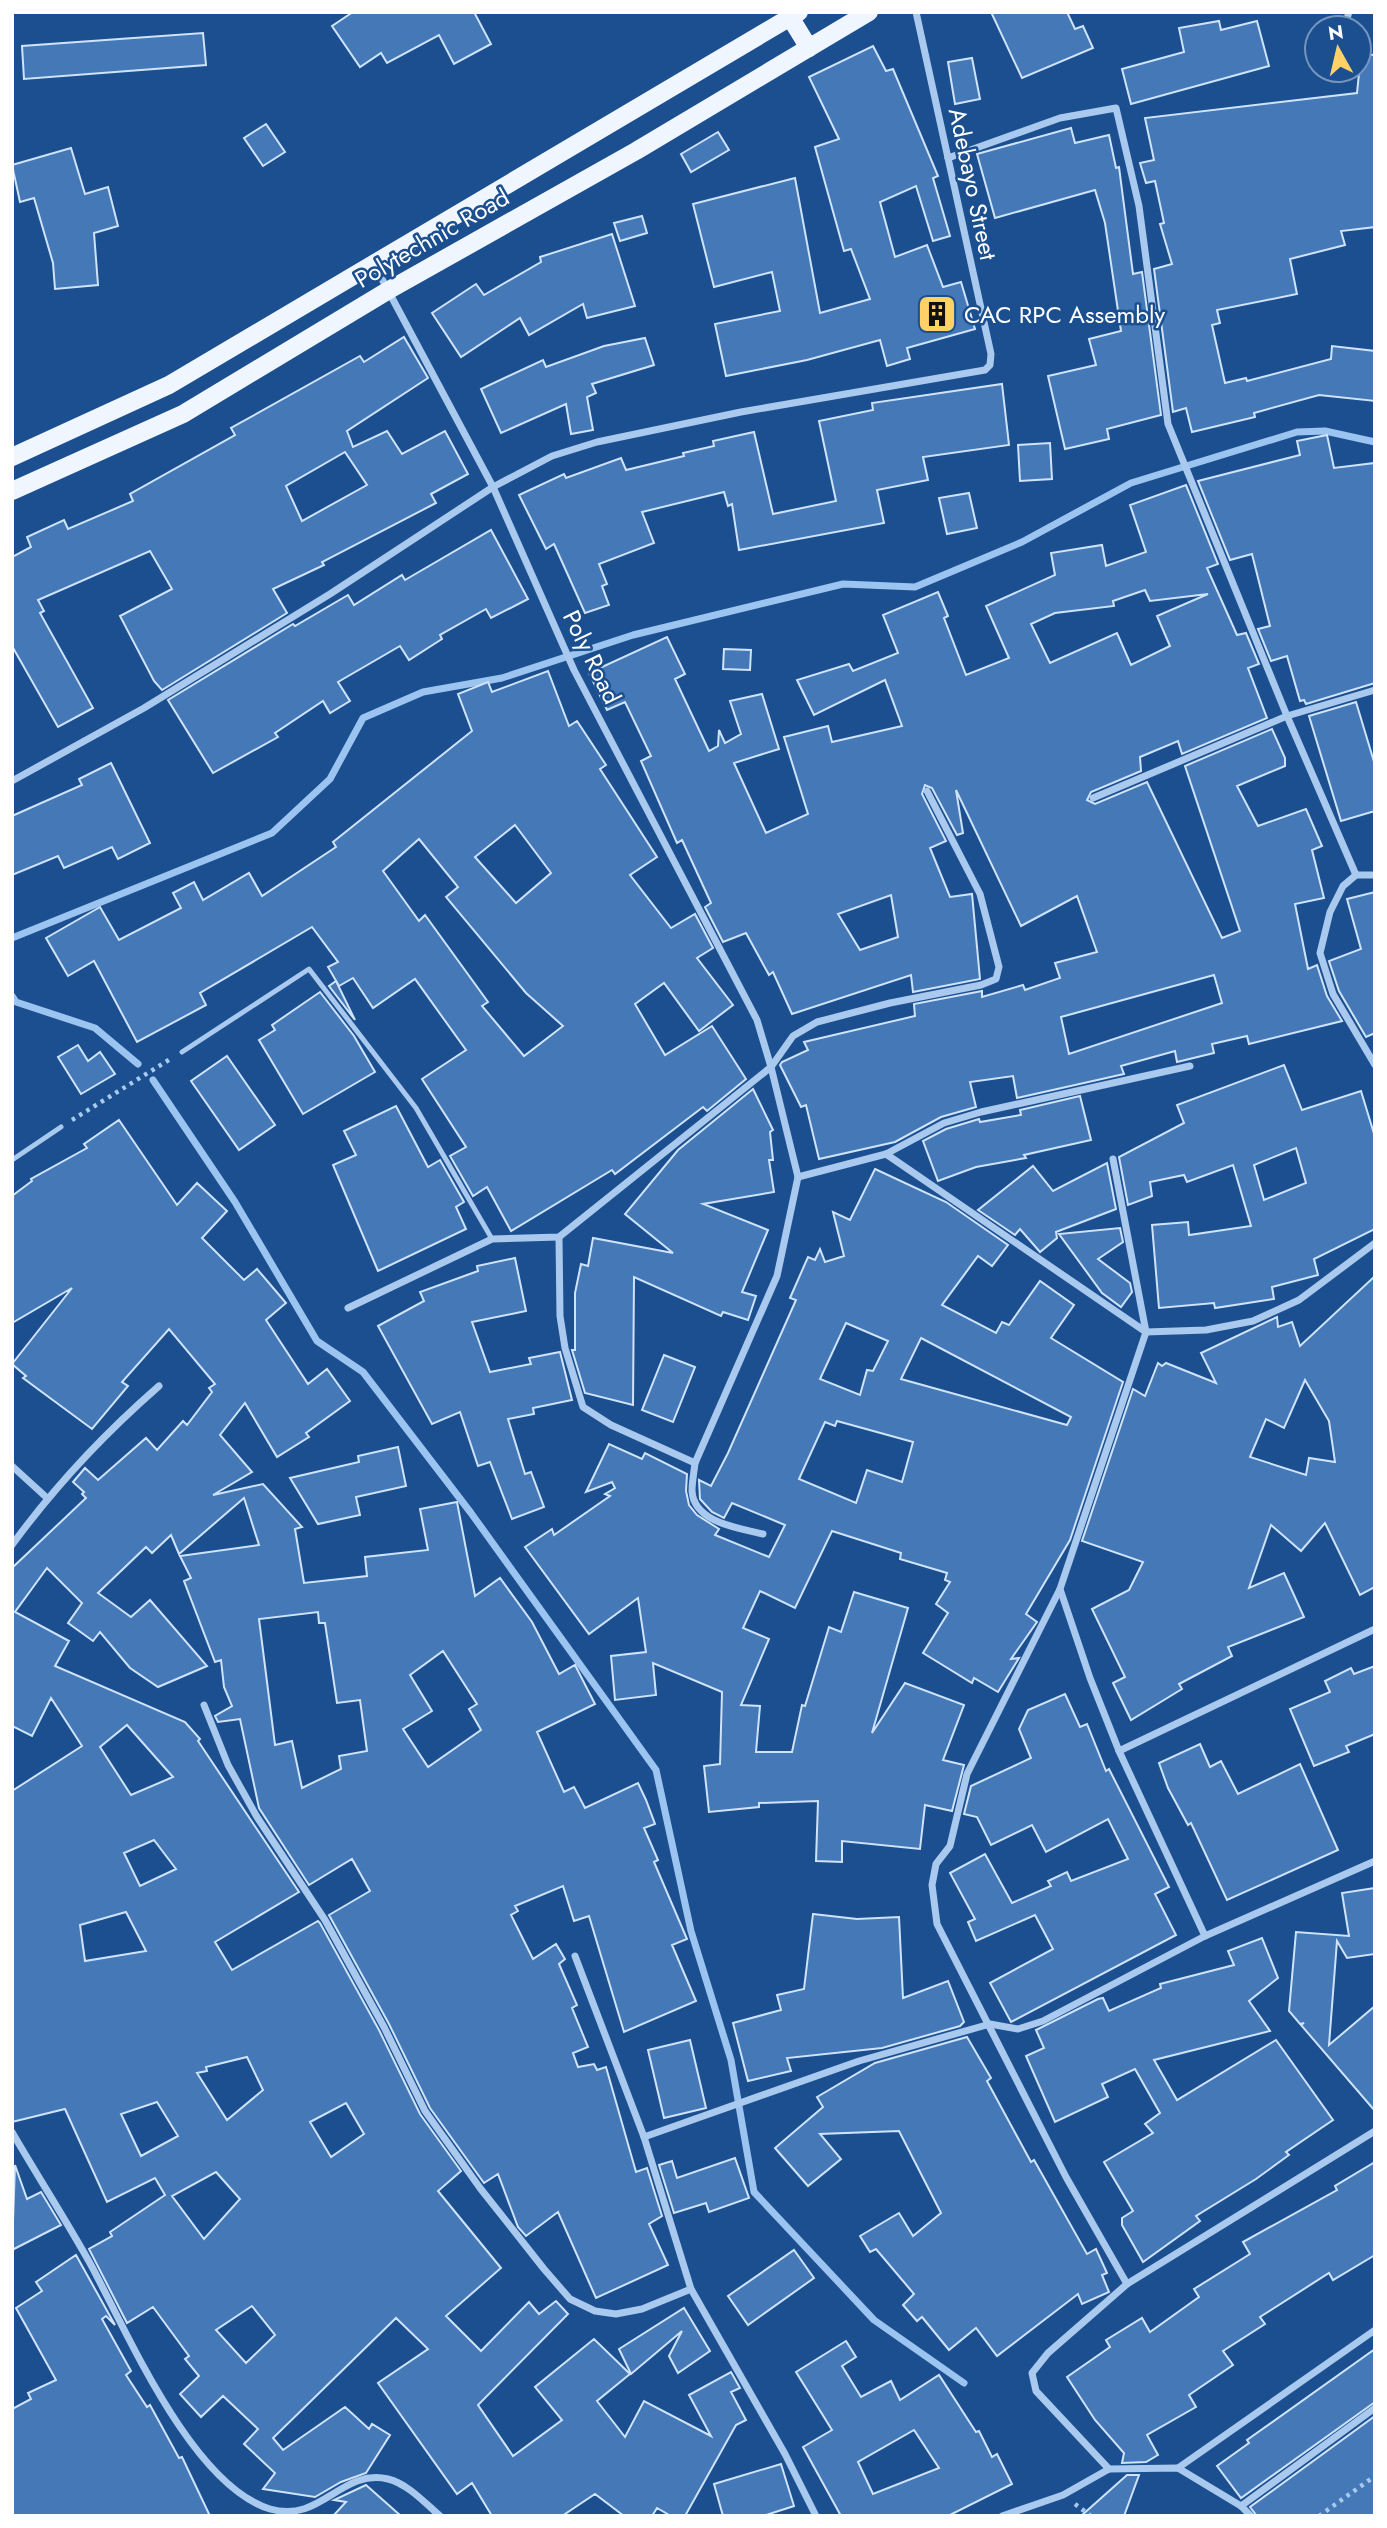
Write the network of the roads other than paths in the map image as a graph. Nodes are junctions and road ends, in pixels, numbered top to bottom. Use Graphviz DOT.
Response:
graph roads {
  1 [pos="869,12"];
  2 [pos="916,12"];
  3 [pos="795,15"];
  4 [pos="809,48"];
  5 [pos="948,159"];
  6 [pos="373,264"];
  7 [pos="389,290"];
  8 [pos="12,457"];
  9 [pos="493,487"];
  10 [pos="12,491"];
  11 [pos="1375,690"];
  12 [pos="1287,716"];
  13 [pos="12,781"];
  14 [pos="927,791"];
  15 [pos="1093,799"];
  16 [pos="1356,875"];
  17 [pos="1375,875"];
  18 [pos="182,1052"];
  19 [pos="1375,1065"];
  20 [pos="1190,1066"];
  21 [pos="771,1068"];
  22 [pos="61,1128"];
  23 [pos="886,1154"];
  24 [pos="1113,1159"];
  25 [pos="12,1160"];
  26 [pos="798,1177"];
  27 [pos="559,1237"];
  28 [pos="492,1239"];
  29 [pos="1375,1243"];
  30 [pos="348,1308"];
  31 [pos="1146,1332"];
  32 [pos="159,1385"];
  33 [pos="695,1463"];
  34 [pos="12,1466"];
  35 [pos="46,1497"];
  36 [pos="763,1534"];
  37 [pos="12,1545"];
  38 [pos="1060,1589"];
  39 [pos="1375,1629"];
  40 [pos="204,1705"];
  41 [pos="1119,1751"];
  42 [pos="1375,1861"];
  43 [pos="1205,1936"];
  44 [pos="575,1956"];
  45 [pos="990,2024"];
  46 [pos="1375,2131"];
  47 [pos="12,2132"];
  48 [pos="645,2137"];
  49 [pos="1127,2284"];
  50 [pos="691,2289"];
  51 [pos="1375,2330"];
  52 [pos="1375,2408"];
  53 [pos="1178,2468"];
  54 [pos="1109,2469"];
  55 [pos="1241,2506"];
  56 [pos="440,2516"];
  57 [pos="816,2516"];
  58 [pos="1002,2516"];
  59 [pos="1251,2516"];
  1 -- 4 [label="main road, Polytechnic Road"];
  2 -- 5 [label="street, Adebayo Street"];
  3 -- 4 [label="main road"];
  3 -- 6 [label="main road, Polytechnic Road"];
  4 -- 7 [label="main road, Polytechnic Road"];
  5 -- 9 [label="street, Adebayo Street"];
  5 -- 12 [label="street"];
  6 -- 7 [label="street, Poly Road"];
  6 -- 8 [label="main road, Polytechnic Road"];
  7 -- 9 [label="street, Poly Road"];
  7 -- 10 [label="main road, Polytechnic Road"];
  9 -- 13 [label="street"];
  9 -- 21 [label="street, Poly Road"];
  11 -- 12 [label="street"];
  12 -- 15 [label="street"];
  12 -- 16 [label="street"];
  14 -- 21 [label="street"];
  16 -- 17 [label="street"];
  16 -- 19 [label="street"];
  18 -- 28 [label="lane"];
  20 -- 23 [label="street"];
  21 -- 26 [label="street, Poly Road"];
  21 -- 27 [label="street"];
  22 -- 25 [label="lane"];
  23 -- 26 [label="street"];
  23 -- 31 [label="street"];
  24 -- 31 [label="street"];
  26 -- 33 [label="street"];
  27 -- 28 [label="street"];
  27 -- 33 [label="street"];
  28 -- 30 [label="street"];
  29 -- 31 [label="street"];
  31 -- 38 [label="street"];
  32 -- 35 [label="street"];
  33 -- 36 [label="street"];
  34 -- 35 [label="street"];
  35 -- 37 [label="street"];
  38 -- 41 [label="street"];
  38 -- 45 [label="street"];
  39 -- 41 [label="street"];
  40 -- 50 [label="street"];
  41 -- 43 [label="street"];
  42 -- 43 [label="street"];
  43 -- 45 [label="street"];
  44 -- 48 [label="street"];
  45 -- 48 [label="street"];
  45 -- 49 [label="street"];
  46 -- 49 [label="street"];
  47 -- 56 [label="street"];
  48 -- 50 [label="street"];
  49 -- 54 [label="street"];
  50 -- 57 [label="street"];
  51 -- 53 [label="street"];
  52 -- 55 [label="street"];
  53 -- 54 [label="street"];
  53 -- 55 [label="street"];
  54 -- 58 [label="street"];
  55 -- 59 [label="street"];
}
